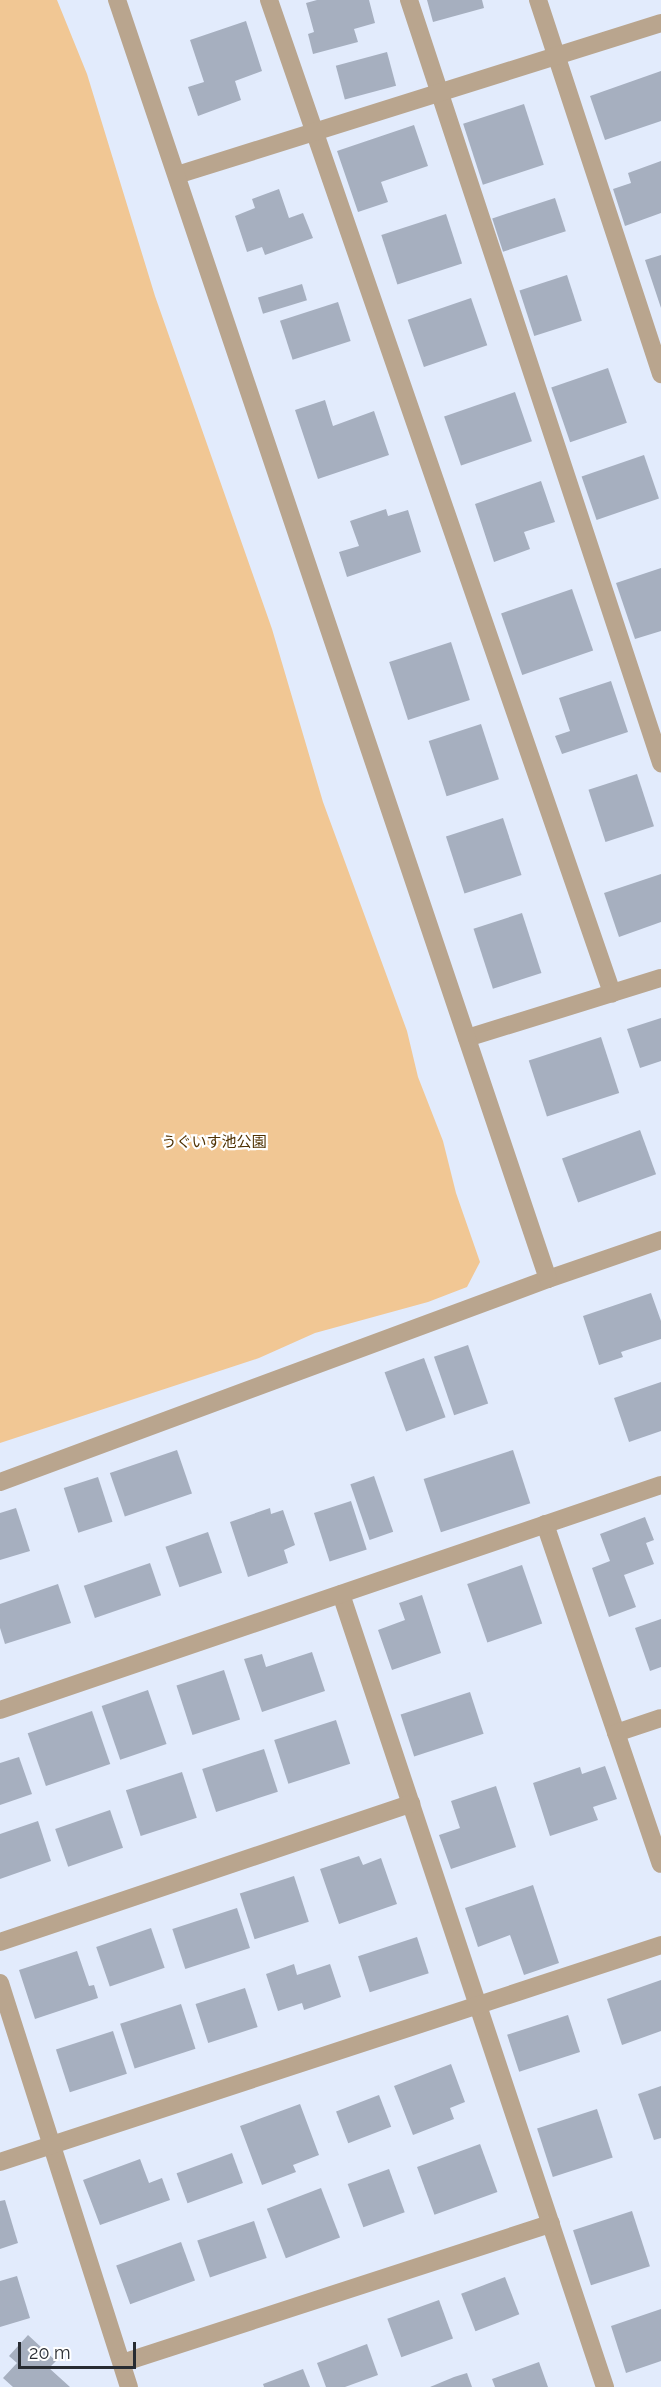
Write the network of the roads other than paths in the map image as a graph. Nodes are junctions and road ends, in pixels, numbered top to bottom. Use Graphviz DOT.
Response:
graph roads {
  1 [pos="117,0"];
  2 [pos="269,0"];
  3 [pos="409,0"];
  4 [pos="538,0"];
  5 [pos="661,23"];
  6 [pos="556,56"];
  7 [pos="439,93"];
  8 [pos="312,133"];
  9 [pos="177,175"];
  10 [pos="661,374"];
  11 [pos="661,764"];
  12 [pos="661,978"];
  13 [pos="612,993"];
  14 [pos="467,1038"];
  15 [pos="661,1240"];
  16 [pos="548,1279"];
  17 [pos="0,1482"];
  18 [pos="661,1485"];
  19 [pos="545,1524"];
  20 [pos="341,1594"];
  21 [pos="0,1710"];
  22 [pos="661,1718"];
  23 [pos="616,1733"];
  24 [pos="411,1804"];
  25 [pos="661,1863"];
  26 [pos="0,1942"];
  27 [pos="661,1946"];
  28 [pos="0,1983"];
  29 [pos="478,2006"];
  30 [pos="52,2145"];
  31 [pos="0,2162"];
  32 [pos="551,2224"];
  33 [pos="122,2363"];
  34 [pos="129,2387"];
  35 [pos="605,2387"];
  1 -- 9 [label="street"];
  2 -- 8 [label="street"];
  3 -- 7 [label="street"];
  4 -- 6 [label="street"];
  5 -- 6 [label="street"];
  6 -- 7 [label="street"];
  6 -- 10 [label="street"];
  7 -- 8 [label="street"];
  7 -- 11 [label="street"];
  8 -- 9 [label="street"];
  8 -- 13 [label="street"];
  9 -- 14 [label="street"];
  12 -- 13 [label="street"];
  13 -- 14 [label="street"];
  14 -- 16 [label="street"];
  15 -- 16 [label="street"];
  16 -- 17 [label="street"];
  18 -- 19 [label="street"];
  19 -- 20 [label="street"];
  19 -- 23 [label="street"];
  20 -- 21 [label="street"];
  20 -- 24 [label="street"];
  22 -- 23 [label="street"];
  23 -- 25 [label="street"];
  24 -- 26 [label="street"];
  24 -- 29 [label="street"];
  27 -- 29 [label="street"];
  28 -- 30 [label="street"];
  29 -- 30 [label="street"];
  29 -- 32 [label="street"];
  30 -- 31 [label="street"];
  30 -- 33 [label="street"];
  32 -- 33 [label="street"];
  32 -- 35 [label="street"];
  33 -- 34 [label="street"];
}
